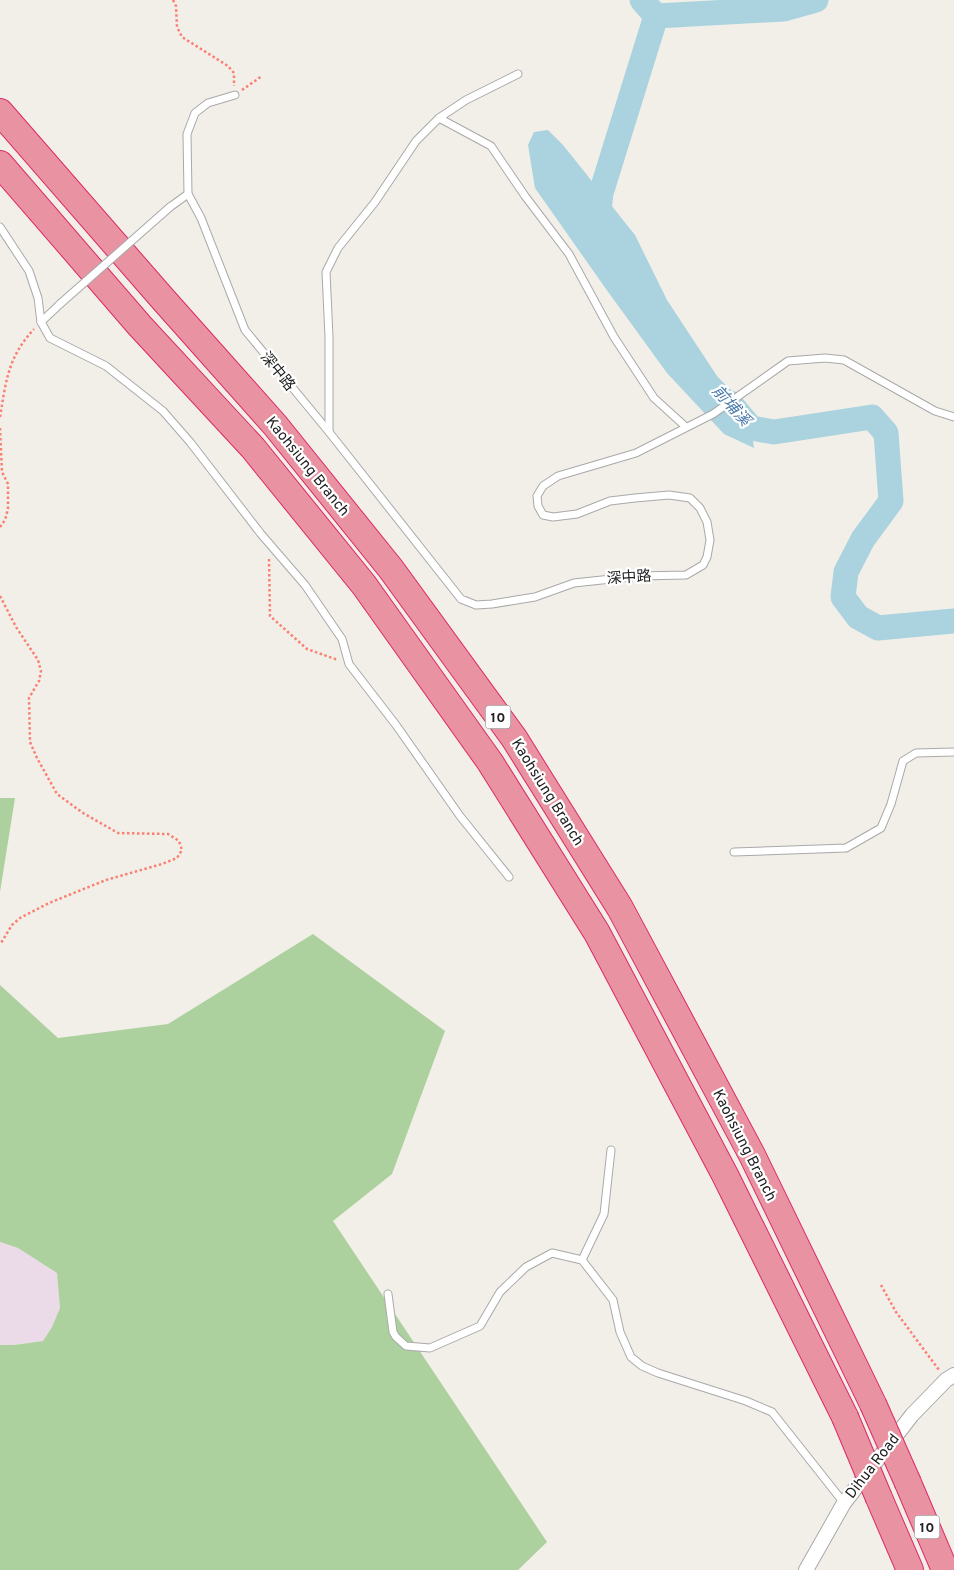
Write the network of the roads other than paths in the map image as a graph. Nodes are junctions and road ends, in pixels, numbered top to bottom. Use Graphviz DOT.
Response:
graph roads {
  1 [pos="518,74"];
  2 [pos="235,96"];
  3 [pos="0,112"];
  4 [pos="439,118"];
  5 [pos="0,164"];
  6 [pos="188,194"];
  7 [pos="0,227"];
  8 [pos="41,322"];
  9 [pos="954,417"];
  10 [pos="686,427"];
  11 [pos="329,432"];
  12 [pos="954,752"];
  13 [pos="734,852"];
  14 [pos="509,877"];
  15 [pos="611,1150"];
  16 [pos="582,1260"];
  17 [pos="388,1294"];
  18 [pos="950,1377"];
  19 [pos="844,1503"];
  20 [pos="806,1570"];
  21 [pos="910,1570"];
  22 [pos="945,1570"];
  1 -- 4 [label="lane"];
  2 -- 6 [label="lane, 深中路"];
  3 -- 22 [label="highway, Kaohsiung Branch / 10, bridge"];
  4 -- 10 [label="lane"];
  4 -- 11 [label="lane"];
  5 -- 21 [label="highway, Kaohsiung Branch / 10, bridge"];
  6 -- 8 [label="lane, bridge"];
  6 -- 11 [label="lane, 深中路"];
  7 -- 8 [label="lane"];
  8 -- 14 [label="lane"];
  9 -- 10 [label="lane, 深中路"];
  10 -- 11 [label="lane, 深中路"];
  12 -- 13 [label="lane"];
  15 -- 16 [label="lane"];
  16 -- 17 [label="lane"];
  16 -- 19 [label="lane"];
  18 -- 19 [label="street, Dihua Road"];
  19 -- 20 [label="street, Dihua Road"];
}
